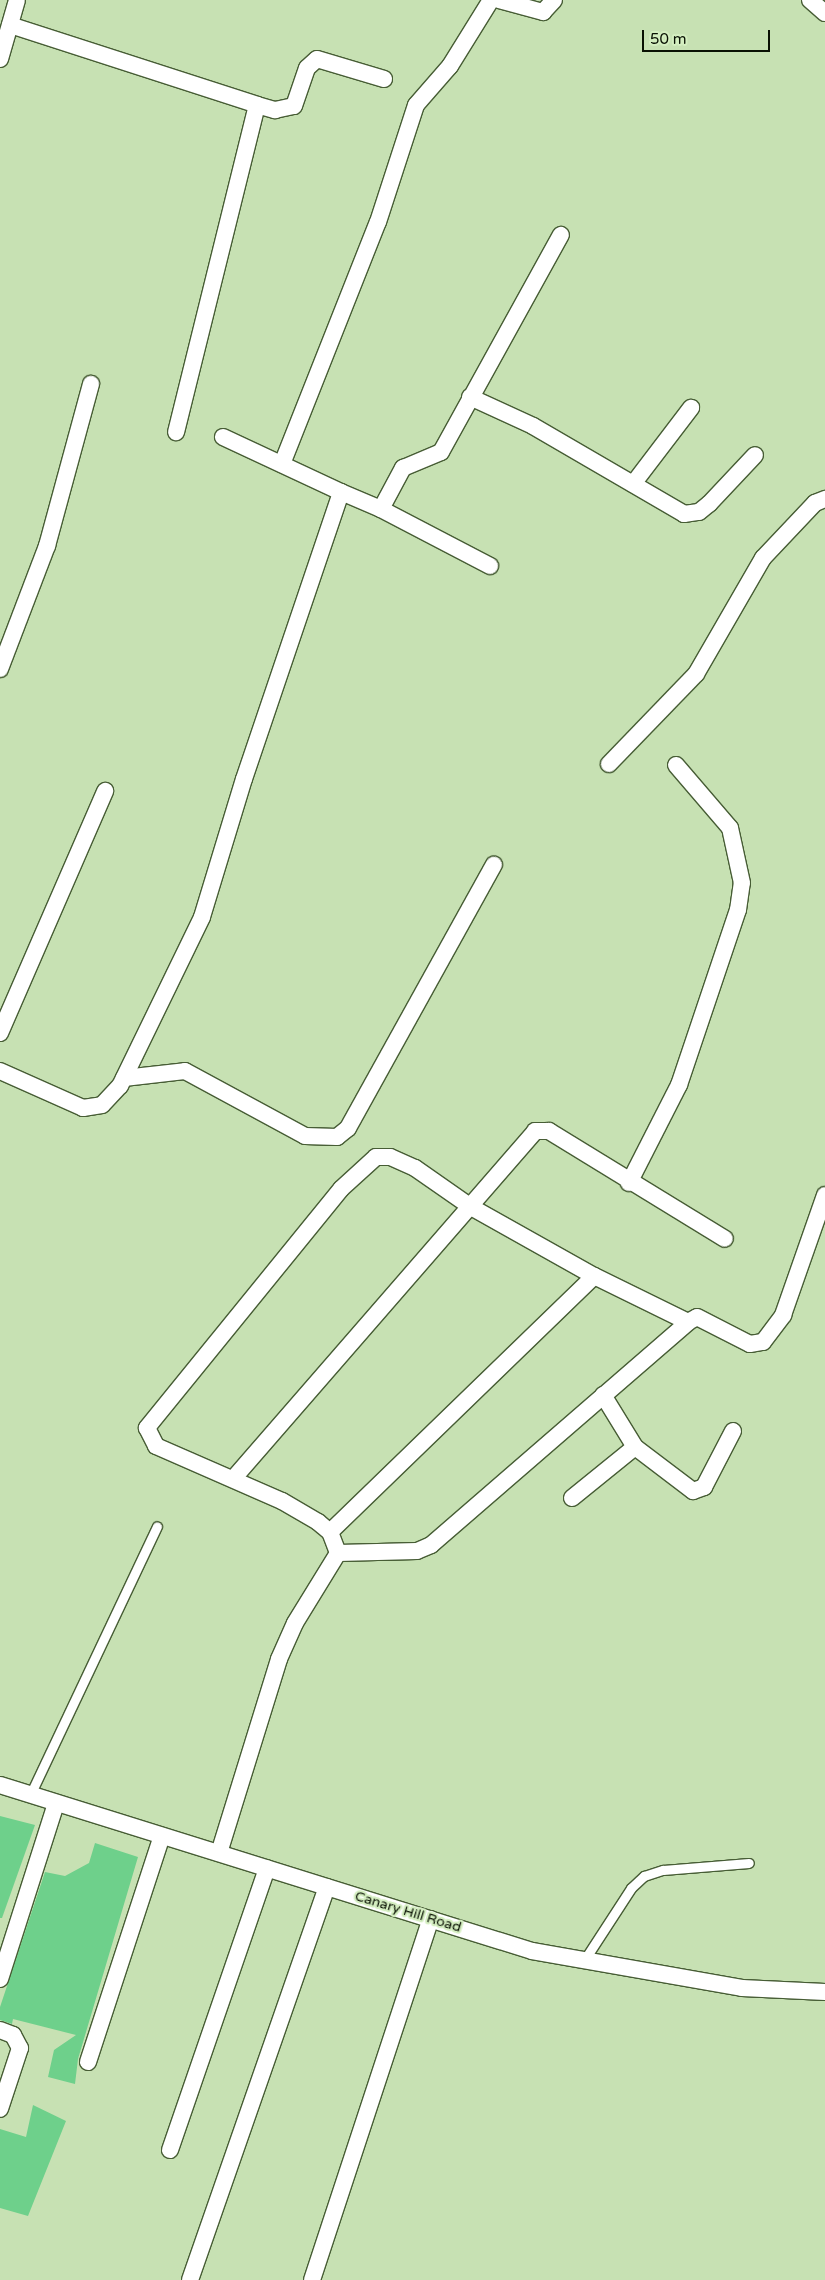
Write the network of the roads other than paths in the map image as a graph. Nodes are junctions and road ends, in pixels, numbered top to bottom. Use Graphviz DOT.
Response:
graph roads {
  1 [pos="16,0"];
  2 [pos="554,0"];
  3 [pos="810,0"];
  4 [pos="487,1"];
  5 [pos="825,13"];
  6 [pos="10,25"];
  7 [pos="0,58"];
  8 [pos="384,79"];
  9 [pos="258,105"];
  10 [pos="561,235"];
  11 [pos="91,384"];
  12 [pos="470,397"];
  13 [pos="691,408"];
  14 [pos="176,432"];
  15 [pos="223,437"];
  16 [pos="755,455"];
  17 [pos="282,464"];
  18 [pos="633,484"];
  19 [pos="341,492"];
  20 [pos="825,499"];
  21 [pos="381,509"];
  22 [pos="490,566"];
  23 [pos="0,668"];
  24 [pos="609,764"];
  25 [pos="676,765"];
  26 [pos="105,791"];
  27 [pos="494,865"];
  28 [pos="0,1033"];
  29 [pos="0,1071"];
  30 [pos="124,1078"];
  31 [pos="629,1183"];
  32 [pos="825,1195"];
  33 [pos="471,1207"];
  34 [pos="725,1239"];
  35 [pos="594,1276"];
  36 [pos="688,1322"];
  37 [pos="603,1395"];
  38 [pos="733,1431"];
  39 [pos="635,1447"];
  40 [pos="233,1479"];
  41 [pos="572,1498"];
  42 [pos="157,1526"];
  43 [pos="330,1532"];
  44 [pos="338,1553"];
  45 [pos="0,1785"];
  46 [pos="30,1795"];
  47 [pos="56,1803"];
  48 [pos="162,1836"];
  49 [pos="220,1853"];
  50 [pos="749,1863"];
  51 [pos="267,1868"];
  52 [pos="327,1886"];
  53 [pos="431,1919"];
  54 [pos="582,1962"];
  55 [pos="0,1979"];
  56 [pos="825,1992"];
  57 [pos="0,2030"];
  58 [pos="88,2062"];
  59 [pos="0,2109"];
  60 [pos="170,2150"];
  61 [pos="190,2280"];
  62 [pos="312,2280"];
  1 -- 6 [label="street"];
  2 -- 4 [label="street"];
  3 -- 5 [label="street"];
  4 -- 17 [label="street"];
  6 -- 7 [label="street"];
  6 -- 9 [label="street"];
  8 -- 9 [label="street"];
  9 -- 14 [label="street"];
  10 -- 12 [label="street"];
  11 -- 23 [label="street"];
  12 -- 18 [label="street"];
  12 -- 21 [label="street"];
  13 -- 18 [label="street"];
  15 -- 17 [label="street"];
  16 -- 18 [label="street"];
  17 -- 19 [label="street"];
  19 -- 21 [label="street"];
  19 -- 30 [label="street"];
  20 -- 24 [label="street"];
  21 -- 22 [label="street"];
  25 -- 31 [label="street"];
  26 -- 28 [label="street"];
  27 -- 30 [label="street"];
  29 -- 30 [label="street"];
  31 -- 33 [label="street"];
  31 -- 34 [label="street"];
  32 -- 36 [label="street"];
  33 -- 35 [label="street"];
  33 -- 40 [label="street"];
  33 -- 40 [label="street"];
  35 -- 36 [label="street"];
  35 -- 43 [label="street"];
  36 -- 37 [label="street"];
  37 -- 39 [label="street"];
  37 -- 44 [label="street"];
  38 -- 39 [label="street"];
  39 -- 41 [label="street"];
  40 -- 43 [label="street"];
  42 -- 46 [label="lane"];
  43 -- 44 [label="street"];
  44 -- 49 [label="street"];
  45 -- 46 [label="street, Canary Hill Road"];
  46 -- 47 [label="street, Canary Hill Road"];
  47 -- 48 [label="street, Canary Hill Road"];
  47 -- 55 [label="street"];
  48 -- 49 [label="street, Canary Hill Road"];
  48 -- 58 [label="street"];
  49 -- 51 [label="street, Canary Hill Road"];
  50 -- 54 [label="lane"];
  51 -- 52 [label="street, Canary Hill Road"];
  51 -- 60 [label="street"];
  52 -- 53 [label="street, Canary Hill Road"];
  52 -- 61 [label="street"];
  53 -- 54 [label="street, Canary Hill Road"];
  53 -- 62 [label="street"];
  54 -- 56 [label="street, Canary Hill Road"];
  57 -- 59 [label="street"];
}
